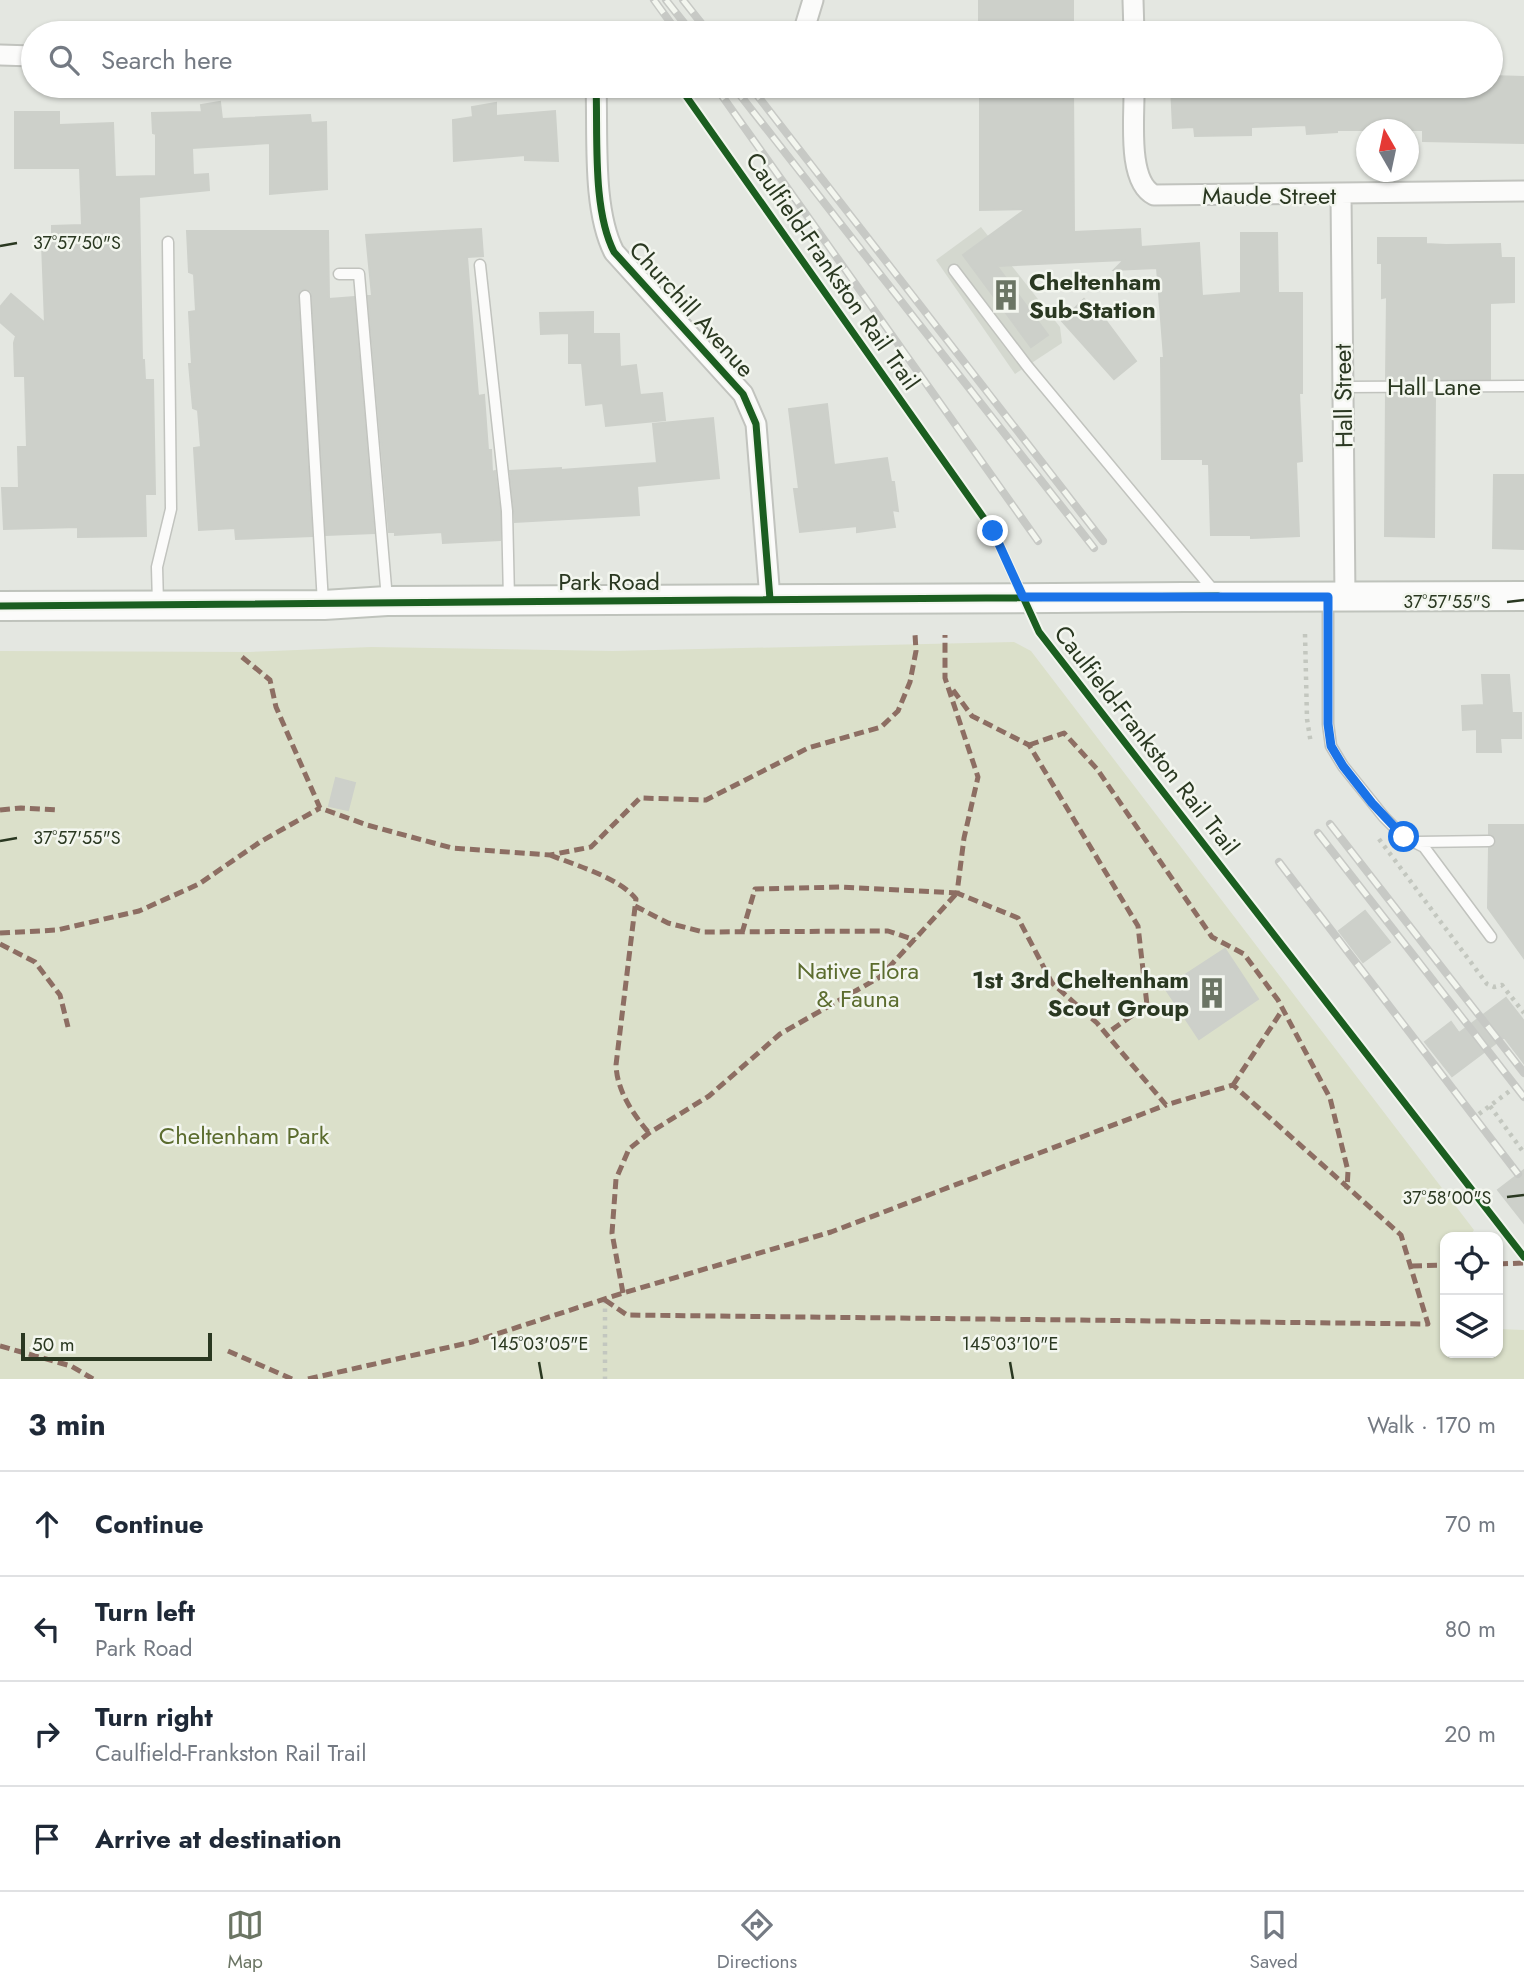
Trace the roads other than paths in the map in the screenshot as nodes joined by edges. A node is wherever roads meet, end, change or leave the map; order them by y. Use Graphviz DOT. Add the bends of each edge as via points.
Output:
graph roads {
  1 [pos="813,0"];
  2 [pos="1133,0"];
  3 [pos="807,21"];
  4 [pos="1134,21"];
  5 [pos="0,55"];
  6 [pos="21,56"];
  7 [pos="596,98"];
  8 [pos="1135,98"];
  9 [pos="1524,191"];
  10 [pos="1341,195"];
  11 [pos="168,242"];
  12 [pos="480,265"];
  13 [pos="954,270"];
  14 [pos="339,274"];
  15 [pos="304,296"];
  16 [pos="1524,386"];
  17 [pos="1344,387"];
  18 [pos="1218,596"];
  19 [pos="1524,596"];
  20 [pos="1336,597"];
  21 [pos="770,599"];
  22 [pos="387,601"];
  23 [pos="509,601"];
  24 [pos="158,605"];
  25 [pos="324,605"];
  26 [pos="0,606"];
  27 [pos="1489,841"];
  28 [pos="1417,842"];
  29 [pos="1491,937"];
  1 -- 3 [label="street"];
  2 -- 4 [label="street"];
  5 -- 6 [label="street"];
  7 -- 21 [label="street, Churchill Avenue" via="600,212 605,235 614,252 743,394 756,424"];
  8 -- 10 [label="street, Maude Street" via="1135,166 1143,187 1154,195"];
  9 -- 10 [label="street, Maude Street"];
  10 -- 17 [label="street, Hall Street"];
  11 -- 24 [label="lane" via="171,509 158,567"];
  12 -- 23 [label="lane" via="507,511"];
  13 -- 18 [label="lane" via="1028,367"];
  14 -- 22 [label="lane" via="359,274"];
  15 -- 25 [label="lane"];
  16 -- 17 [label="lane, Hall Lane"];
  17 -- 20 [label="street, Hall Street"];
  18 -- 20 [label="street, Park Road"];
  18 -- 21 [label="street, Park Road, bridge"];
  19 -- 20 [label="street, Park Road"];
  20 -- 28 [label="lane" via="1328,724 1331,746 1384,817 1404,837"];
  21 -- 23 [label="street, Park Road"];
  22 -- 23 [label="street, Park Road"];
  22 -- 25 [label="street, Park Road"];
  24 -- 25 [label="street, Park Road"];
  24 -- 26 [label="street, Park Road"];
  27 -- 28 [label="lane"];
  28 -- 29 [label="lane"];
}
